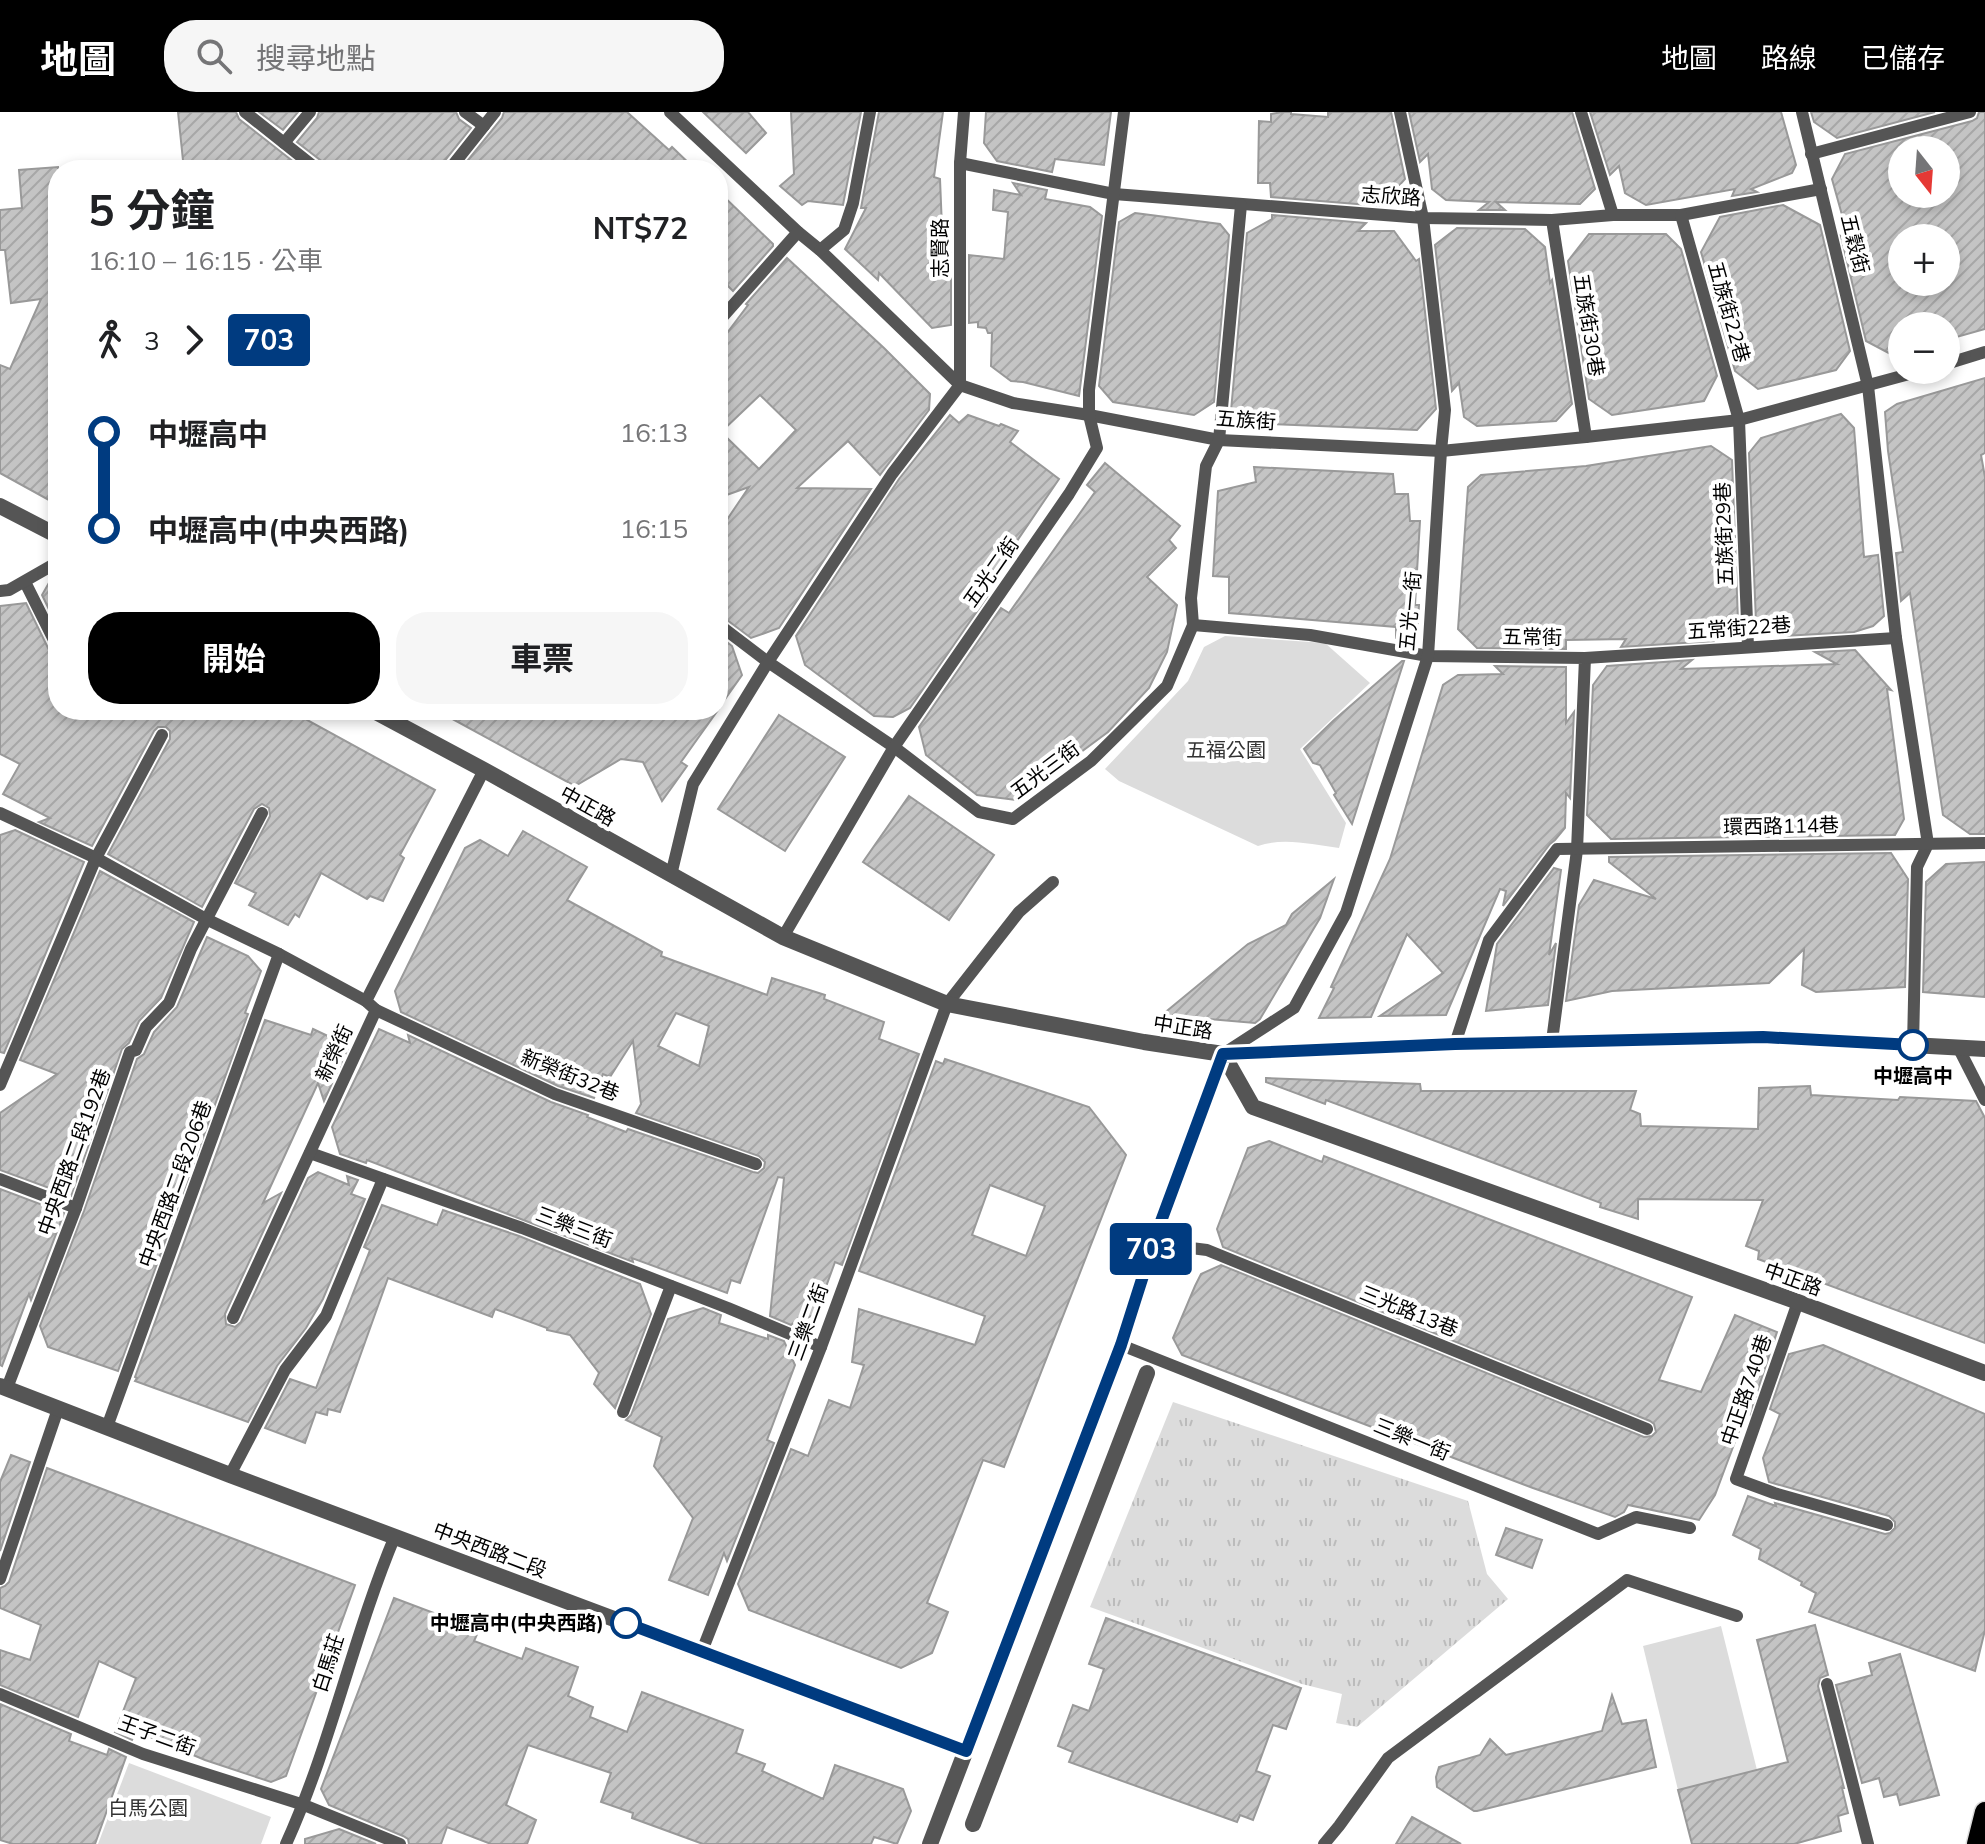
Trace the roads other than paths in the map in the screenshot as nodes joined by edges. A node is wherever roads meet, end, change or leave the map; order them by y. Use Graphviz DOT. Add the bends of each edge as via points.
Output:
graph roads {
  1 [pos="245,112"];
  2 [pos="310,112"];
  3 [pos="465,112"];
  4 [pos="495,112"];
  5 [pos="670,112"];
  6 [pos="870,112"];
  7 [pos="964,112"];
  8 [pos="1124,112"];
  9 [pos="1400,112"];
  10 [pos="1581,112"];
  11 [pos="1802,112"];
  12 [pos="1970,112"];
  13 [pos="484,126"];
  14 [pos="284,143"];
  15 [pos="1811,154"];
  16 [pos="305,160"];
  17 [pos="457,160"];
  18 [pos="721,160"];
  19 [pos="960,163"];
  20 [pos="728,166"];
  21 [pos="1821,189"];
  22 [pos="1114,194"];
  23 [pos="1241,205"];
  24 [pos="1613,215"];
  25 [pos="1681,215"];
  26 [pos="1423,218"];
  27 [pos="1552,220"];
  28 [pos="798,232"];
  29 [pos="820,250"];
  30 [pos="728,311"];
  31 [pos="1985,352"];
  32 [pos="1960,360"];
  33 [pos="1888,380"];
  34 [pos="960,385"];
  35 [pos="1868,386"];
  36 [pos="1089,415"];
  37 [pos="1739,420"];
  38 [pos="1586,437"];
  39 [pos="1219,440"];
  40 [pos="1441,451"];
  41 [pos="0,506"];
  42 [pos="48,531"];
  43 [pos="48,568"];
  44 [pos="25,582"];
  45 [pos="0,591"];
  46 [pos="1193,625"];
  47 [pos="48,628"];
  48 [pos="728,632"];
  49 [pos="1896,638"];
  50 [pos="1748,647"];
  51 [pos="1428,656"];
  52 [pos="1585,658"];
  53 [pos="768,662"];
  54 [pos="391,720"];
  55 [pos="162,735"];
  56 [pos="894,747"];
  57 [pos="484,770"];
  58 [pos="0,813"];
  59 [pos="262,813"];
  60 [pos="1985,843"];
  61 [pos="1928,844"];
  62 [pos="1577,850"];
  63 [pos="96,858"];
  64 [pos="671,875"];
  65 [pos="1053,882"];
  66 [pos="206,919"];
  67 [pos="783,937"];
  68 [pos="279,954"];
  69 [pos="366,1001"];
  70 [pos="947,1004"];
  71 [pos="376,1010"];
  72 [pos="1552,1041"];
  73 [pos="1455,1044"];
  74 [pos="1913,1045"];
  75 [pos="1958,1047"];
  76 [pos="1985,1049"];
  77 [pos="1223,1054"];
  78 [pos="0,1085"];
  79 [pos="1985,1100"];
  80 [pos="310,1153"];
  81 [pos="756,1164"];
  82 [pos="0,1179"];
  83 [pos="383,1179"];
  84 [pos="76,1208"];
  85 [pos="1157,1232"];
  86 [pos="671,1286"];
  87 [pos="1798,1302"];
  88 [pos="233,1318"];
  89 [pos="1121,1345"];
  90 [pos="821,1347"];
  91 [pos="1147,1373"];
  92 [pos="1985,1373"];
  93 [pos="3,1387"];
  94 [pos="58,1409"];
  95 [pos="623,1412"];
  96 [pos="107,1427"];
  97 [pos="1647,1429"];
  98 [pos="230,1475"];
  99 [pos="1887,1525"];
  100 [pos="1690,1528"];
  101 [pos="395,1536"];
  102 [pos="0,1579"];
  103 [pos="1737,1616"];
  104 [pos="702,1651"];
  105 [pos="1827,1684"];
  106 [pos="0,1694"];
  107 [pos="966,1751"];
  108 [pos="304,1805"];
  109 [pos="1985,1812"];
  110 [pos="973,1824"];
  111 [pos="286,1844"];
  112 [pos="400,1844"];
  113 [pos="930,1844"];
  114 [pos="1324,1844"];
  115 [pos="1868,1844"];
  116 [pos="1977,1844"];
  1 -- 14 [label="lane"];
  2 -- 14 [label="lane"];
  3 -- 13 [label="lane"];
  4 -- 13 [label="lane"];
  5 -- 18 [label="lane, 五族街"];
  6 -- 29 [label="lane" via="844,230"];
  7 -- 19 [label="lane, 志賢路"];
  8 -- 22 [label="lane, 五光二街"];
  9 -- 26 [label="lane, 五光一街"];
  10 -- 24 [label="lane"];
  11 -- 15 [label="lane, 五穀街"];
  12 -- 15 [label="lane"];
  13 -- 17 [label="lane"];
  14 -- 16 [label="lane"];
  15 -- 21 [label="lane, 五穀街"];
  19 -- 22 [label="lane, 志欣路"];
  19 -- 34 [label="lane, 志賢路"];
  20 -- 28 [label="lane, 五族街"];
  21 -- 25 [label="lane, 志欣路"];
  21 -- 35 [label="lane, 五穀街"];
  22 -- 23 [label="lane, 志欣路"];
  22 -- 36 [label="lane, 五光二街"];
  23 -- 26 [label="lane, 志欣路"];
  23 -- 39 [label="lane, 五光三街"];
  24 -- 25 [label="lane, 志欣路"];
  24 -- 27 [label="lane, 志欣路"];
  25 -- 37 [label="lane, 五族街22巷"];
  26 -- 27 [label="lane, 志欣路"];
  26 -- 40 [label="lane, 五光一街" via="1445,410"];
  27 -- 38 [label="lane, 五族街30巷"];
  28 -- 29 [label="lane, 五族街"];
  28 -- 30 [label="lane"];
  29 -- 34 [label="lane, 五族街"];
  31 -- 32 [label="lane"];
  33 -- 35 [label="lane, 五族街"];
  34 -- 36 [label="lane, 五族街" via="1013,403"];
  34 -- 53 [label="lane" via="892,474"];
  35 -- 37 [label="lane, 五族街"];
  35 -- 49 [label="lane"];
  36 -- 39 [label="lane, 五族街"];
  36 -- 56 [label="lane, 五光二街" via="1097,448"];
  37 -- 38 [label="lane, 五族街"];
  37 -- 50 [label="lane, 五族街29巷"];
  38 -- 40 [label="lane, 五族街"];
  39 -- 40 [label="lane, 五族街"];
  39 -- 46 [label="lane, 五光三街" via="1206,466 1191,598"];
  40 -- 51 [label="lane, 五光一街"];
  41 -- 42 [label="street"];
  43 -- 44 [label="lane"];
  44 -- 45 [label="lane"];
  44 -- 47 [label="lane"];
  46 -- 51 [label="lane, 五常街" via="1310,635"];
  46 -- 56 [label="lane, 五光三街" via="1167,686 1091,761 1013,819 979,812"];
  48 -- 53 [label="lane, 五光三街"];
  49 -- 50 [label="lane, 五常街22巷"];
  49 -- 61 [label="lane"];
  50 -- 52 [label="lane, 五常街22巷"];
  51 -- 52 [label="lane, 五常街"];
  51 -- 77 [label="lane, 五光一街" via="1346,913 1294,1008"];
  52 -- 62 [label="lane, 五常街"];
  53 -- 56 [label="lane, 五光三街"];
  53 -- 64 [label="lane" via="693,784"];
  54 -- 57 [label="street, 中正路"];
  55 -- 63 [label="lane"];
  56 -- 67 [label="lane, 五光二街"];
  57 -- 64 [label="street, 中正路"];
  57 -- 69 [label="lane"];
  58 -- 63 [label="lane, 新榮街"];
  59 -- 66 [label="lane, 中央西路二段192巷"];
  60 -- 61 [label="lane, 環西路114巷"];
  61 -- 62 [label="lane, 環西路114巷"];
  61 -- 74 [label="lane" via="1917,867"];
  62 -- 72 [label="lane, 五常街"];
  62 -- 73 [label="lane" via="1557,849 1489,940"];
  63 -- 66 [label="lane, 新榮街"];
  63 -- 78 [label="lane"];
  64 -- 67 [label="street, 中正路"];
  65 -- 70 [label="lane, 三樂二街" via="1019,912"];
  66 -- 68 [label="lane, 新榮街"];
  66 -- 84 [label="lane, 中央西路二段192巷" via="169,1003 130,1052"];
  67 -- 70 [label="street, 中正路"];
  68 -- 69 [label="lane, 新榮街"];
  68 -- 96 [label="lane, 中央西路二段206巷"];
  69 -- 71 [label="lane, 新榮街"];
  70 -- 77 [label="street, 中正路"];
  70 -- 90 [label="lane, 三樂二街"];
  71 -- 80 [label="lane, 新榮街"];
  71 -- 81 [label="lane, 新榮街32巷" via="555,1094"];
  72 -- 73 [label="street"];
  72 -- 74 [label="street" via="1763,1037"];
  73 -- 77 [label="street"];
  74 -- 75 [label="street"];
  75 -- 76 [label="street"];
  75 -- 79 [label="lane"];
  77 -- 85 [label="street"];
  77 -- 87 [label="street, 中正路" via="1253,1107"];
  80 -- 83 [label="lane, 三樂三街"];
  80 -- 88 [label="lane, 新榮街"];
  82 -- 84 [label="lane"];
  83 -- 86 [label="lane, 三樂三街"];
  83 -- 98 [label="lane" via="326,1316 285,1370"];
  84 -- 93 [label="lane, 中央西路二段192巷"];
  85 -- 89 [label="street"];
  85 -- 97 [label="lane, 三光路13巷" via="1175,1246 1207,1250"];
  86 -- 90 [label="lane, 三樂三街"];
  86 -- 95 [label="lane"];
  87 -- 92 [label="street, 中正路"];
  87 -- 99 [label="lane, 中正路740巷" via="1736,1479"];
  89 -- 100 [label="lane, 三樂一街" via="1598,1534 1636,1517"];
  89 -- 107 [label="street"];
  90 -- 104 [label="lane, 三樂二街"];
  91 -- 110 [label="street"];
  93 -- 94 [label="street, 中央西路二段"];
  94 -- 96 [label="street, 中央西路二段"];
  94 -- 102 [label="lane"];
  96 -- 98 [label="street, 中央西路二段"];
  98 -- 101 [label="street, 中央西路二段"];
  101 -- 104 [label="street, 中央西路二段"];
  101 -- 108 [label="lane, 白馬莊" via="375,1582"];
  103 -- 114 [label="lane" via="1627,1580 1388,1758"];
  104 -- 107 [label="street, 中央西路二段"];
  105 -- 115 [label="lane"];
  106 -- 108 [label="lane, 王子二街" via="143,1754"];
  107 -- 113 [label="street"];
  108 -- 111 [label="lane, 白馬莊"];
  108 -- 112 [label="lane, 王子二街"];
  109 -- 116 [label="main road"];
}
